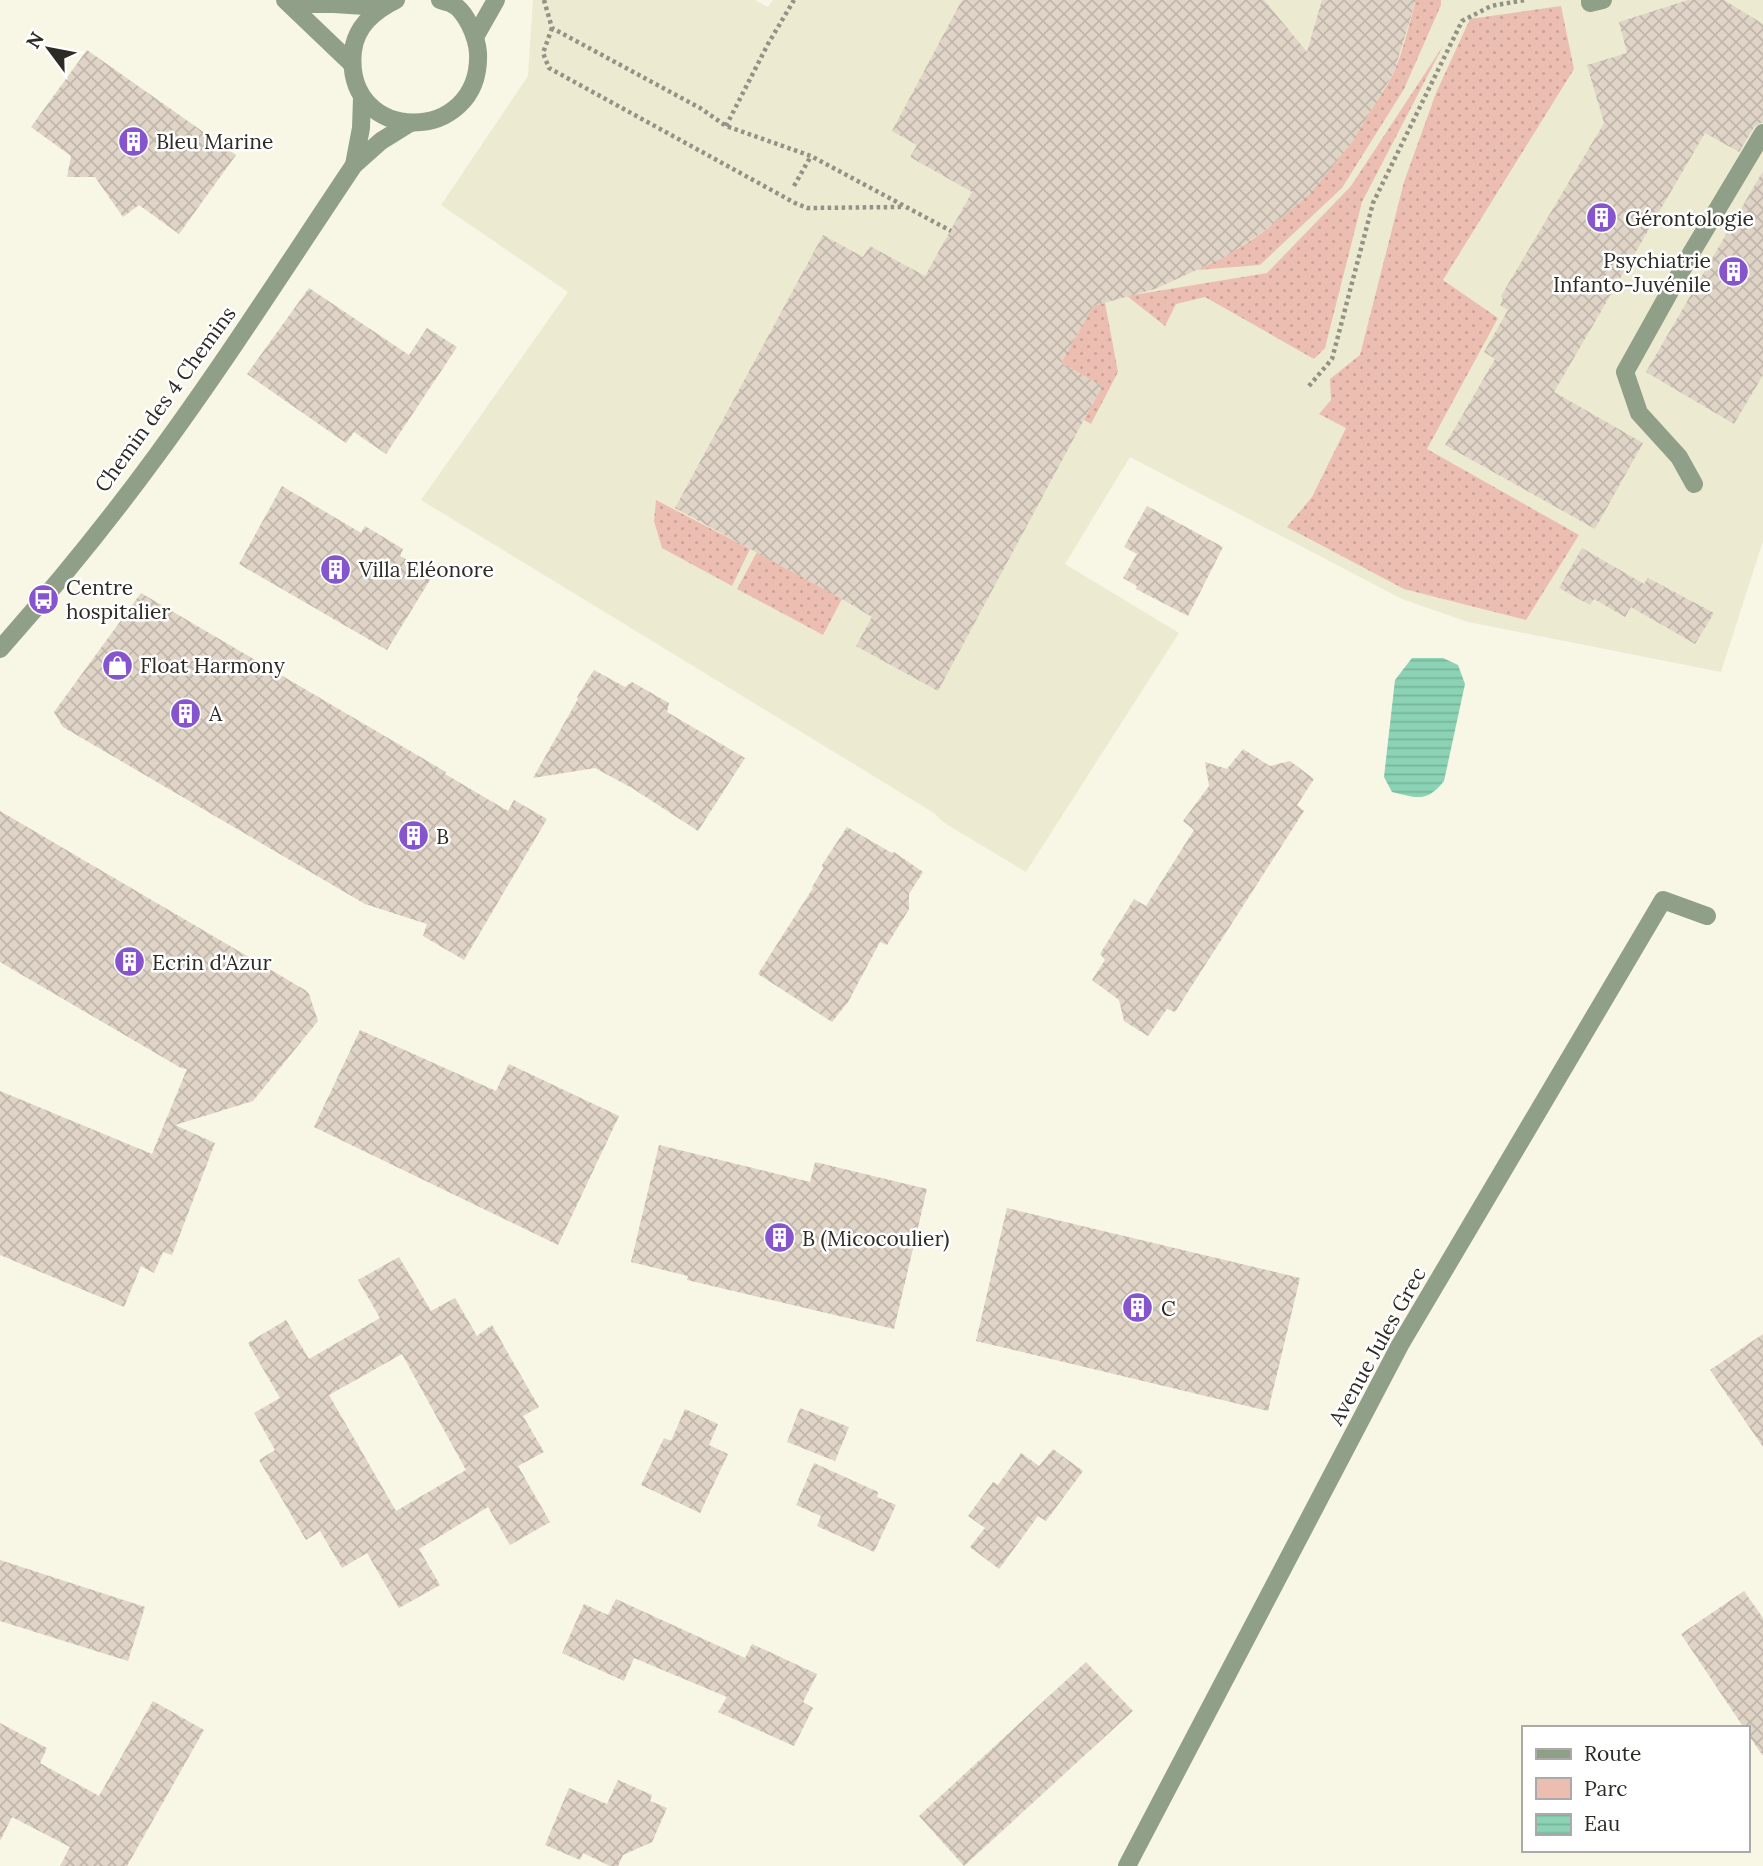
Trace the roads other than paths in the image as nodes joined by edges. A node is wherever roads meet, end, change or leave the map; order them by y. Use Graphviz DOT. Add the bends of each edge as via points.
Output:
graph roads {
  1 [pos="496,0"];
  2 [pos="1590,0"];
  3 [pos="1603,0"];
  4 [pos="450,1"];
  5 [pos="288,2"];
  6 [pos="388,4"];
  7 [pos="475,37"];
  8 [pos="352,64"];
  9 [pos="362,98"];
  10 [pos="410,123"];
  11 [pos="1763,133"];
  12 [pos="354,165"];
  13 [pos="1694,484"];
  14 [pos="0,649"];
  15 [pos="1707,916"];
  16 [pos="1127,1866"];
  1 -- 7 [label="street"];
  2 -- 3 [label="street"];
  4 -- 7 [label="street"];
  5 -- 6 [label="street"];
  5 -- 8 [label="street"];
  6 -- 8 [label="street" via="366,20 355,41"];
  7 -- 10 [label="street" via="479,68 460,105 442,118"];
  8 -- 9 [label="street"];
  9 -- 10 [label="street" via="379,114"];
  9 -- 12 [label="street, Chemin des 4 Chemins"];
  10 -- 12 [label="street, Chemin des 4 Chemins"];
  11 -- 13 [label="street" via="1625,372 1639,413 1679,457"];
  12 -- 14 [label="street, Chemin des 4 Chemins" via="157,455"];
  15 -- 16 [label="street, Avenue Jules Grec" via="1663,900 1400,1345"];
}
